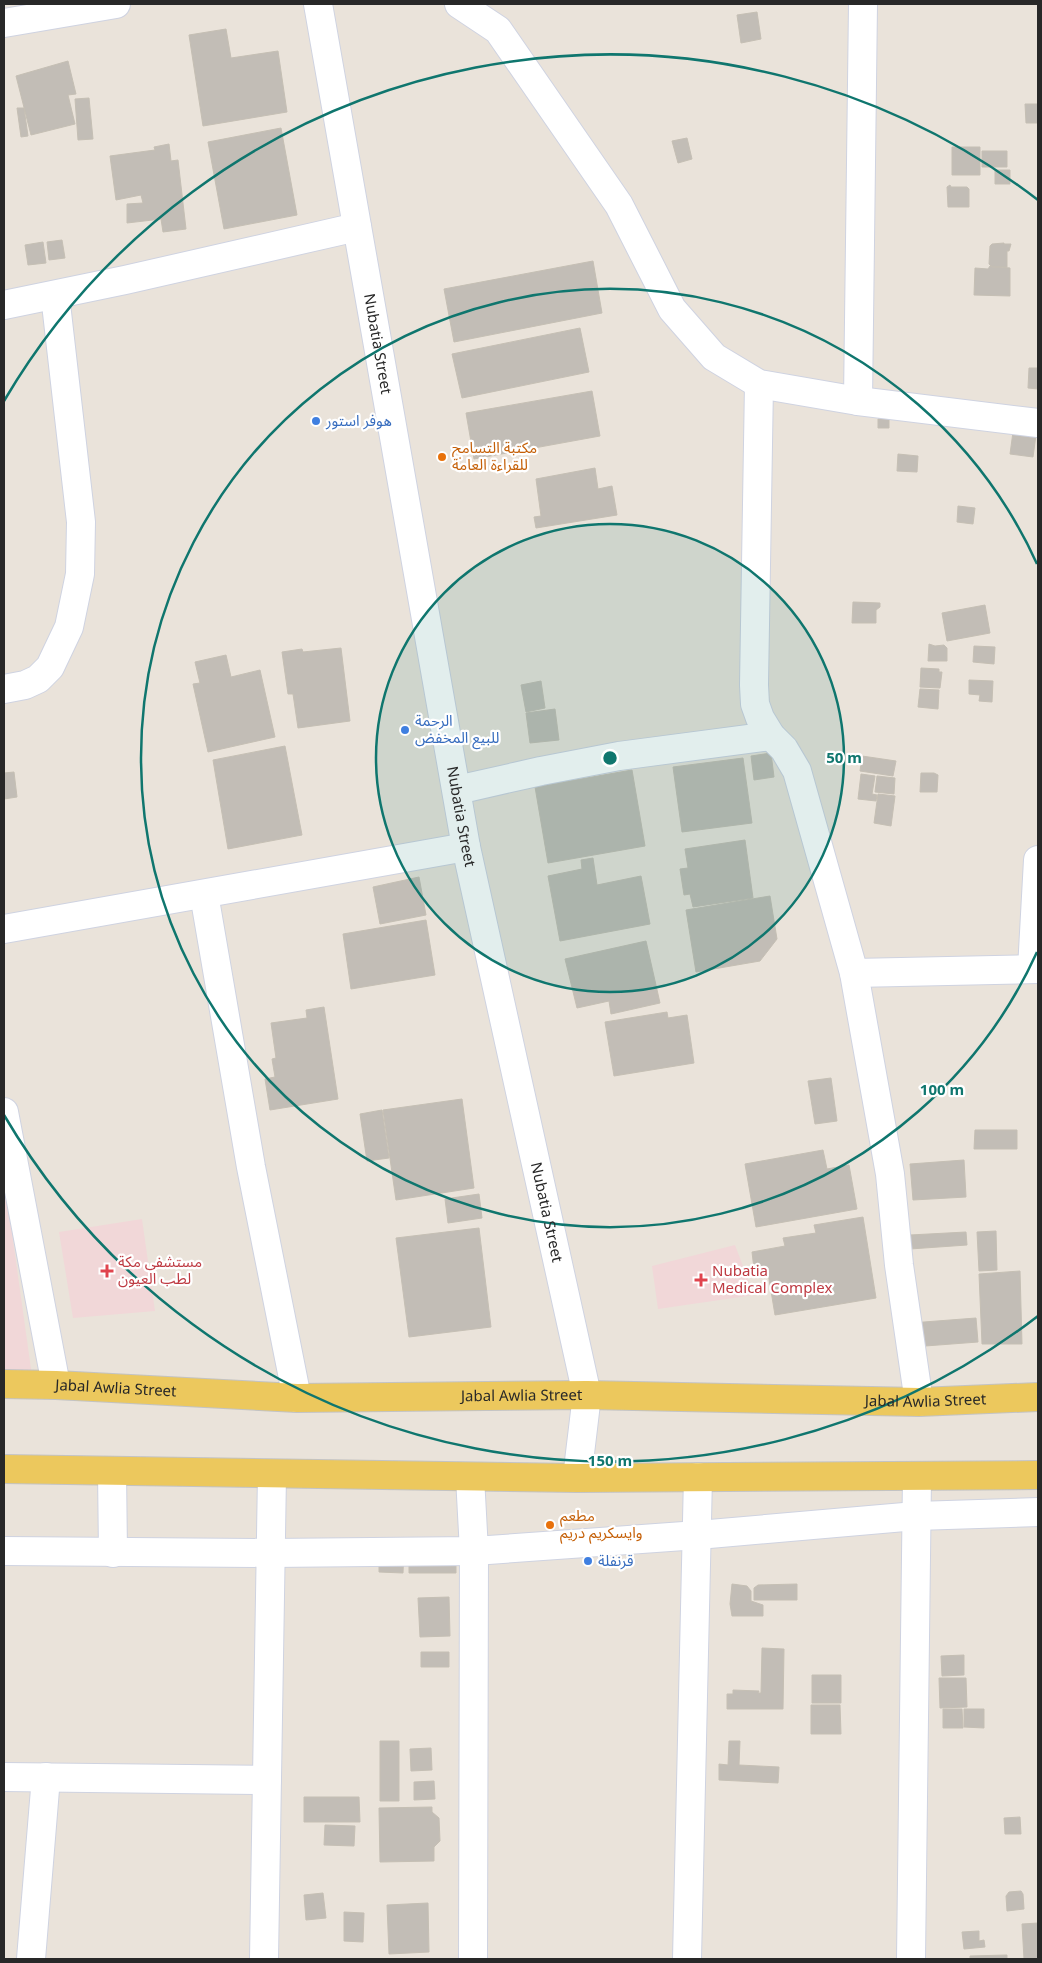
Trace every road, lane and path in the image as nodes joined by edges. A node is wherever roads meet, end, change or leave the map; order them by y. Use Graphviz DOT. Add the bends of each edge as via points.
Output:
graph roads {
  1 [pos="116,4"];
  2 [pos="318,4"];
  3 [pos="459,4"];
  4 [pos="863,4"];
  5 [pos="52,9"];
  6 [pos="4,23"];
  7 [pos="357,227"];
  8 [pos="55,295"];
  9 [pos="4,305"];
  10 [pos="759,384"];
  11 [pos="858,402"];
  12 [pos="1038,423"];
  13 [pos="4,689"];
  14 [pos="771,736"];
  15 [pos="457,790"];
  16 [pos="466,847"];
  17 [pos="1038,860"];
  18 [pos="204,894"];
  19 [pos="4,930"];
  20 [pos="1035,969"];
  21 [pos="854,973"];
  22 [pos="4,1112"];
  23 [pos="4,1384"];
  24 [pos="56,1385"];
  25 [pos="587,1395"];
  26 [pos="1038,1397"];
  27 [pos="297,1398"];
  28 [pos="919,1402"];
  29 [pos="4,1469"];
  30 [pos="112,1471"];
  31 [pos="272,1475"];
  32 [pos="1038,1475"];
  33 [pos="917,1476"];
  34 [pos="470,1477"];
  35 [pos="698,1477"];
  36 [pos="578,1478"];
  37 [pos="1038,1512"];
  38 [pos="916,1516"];
  39 [pos="698,1535"];
  40 [pos="4,1551"];
  41 [pos="474,1551"];
  42 [pos="113,1553"];
  43 [pos="271,1553"];
  44 [pos="4,1777"];
  45 [pos="46,1777"];
  46 [pos="267,1780"];
  47 [pos="31,1959"];
  48 [pos="264,1959"];
  49 [pos="473,1959"];
  50 [pos="687,1959"];
  51 [pos="910,1959"];
  1 -- 5 [label="street"];
  2 -- 7 [label="street, Nubatia Street"];
  3 -- 10 [label="street" via="498,30 618,205 672,309 714,357"];
  4 -- 11 [label="street"];
  5 -- 6 [label="street"];
  7 -- 8 [label="street"];
  7 -- 15 [label="street, Nubatia Street"];
  8 -- 9 [label="street"];
  8 -- 13 [label="street" via="81,522 80,574 69,627 50,667 25,685"];
  10 -- 11 [label="street"];
  10 -- 14 [label="street" via="754,685 760,718"];
  11 -- 12 [label="street"];
  14 -- 15 [label="street" via="609,758"];
  14 -- 21 [label="street" via="784,749 797,772"];
  15 -- 16 [label="street, Nubatia Street"];
  16 -- 18 [label="street"];
  16 -- 25 [label="street, Nubatia Street"];
  17 -- 20 [label="street"];
  18 -- 19 [label="street"];
  18 -- 27 [label="street" via="251,1166"];
  20 -- 21 [label="street"];
  21 -- 28 [label="street" via="890,1174 899,1265"];
  22 -- 24 [label="street"];
  23 -- 24 [label="main road, Jabal Awlia Street"];
  24 -- 27 [label="main road, Jabal Awlia Street"];
  25 -- 27 [label="main road, Jabal Awlia Street"];
  25 -- 28 [label="main road, Jabal Awlia Street"];
  25 -- 36 [label="street, Nubatia Street"];
  26 -- 28 [label="main road, Jabal Awlia Street"];
  29 -- 30 [label="main road"];
  30 -- 31 [label="main road"];
  30 -- 42 [label="street"];
  31 -- 34 [label="main road"];
  31 -- 43 [label="street"];
  32 -- 33 [label="main road"];
  33 -- 35 [label="main road"];
  33 -- 38 [label="street"];
  34 -- 36 [label="main road"];
  34 -- 41 [label="street"];
  35 -- 36 [label="main road"];
  35 -- 39 [label="street"];
  37 -- 38 [label="street"];
  38 -- 39 [label="street"];
  38 -- 51 [label="street"];
  39 -- 41 [label="street"];
  39 -- 50 [label="street"];
  40 -- 42 [label="street"];
  41 -- 43 [label="street"];
  41 -- 49 [label="street"];
  42 -- 43 [label="street"];
  43 -- 46 [label="street"];
  44 -- 45 [label="street"];
  45 -- 46 [label="street"];
  45 -- 47 [label="street"];
  46 -- 48 [label="street"];
}
